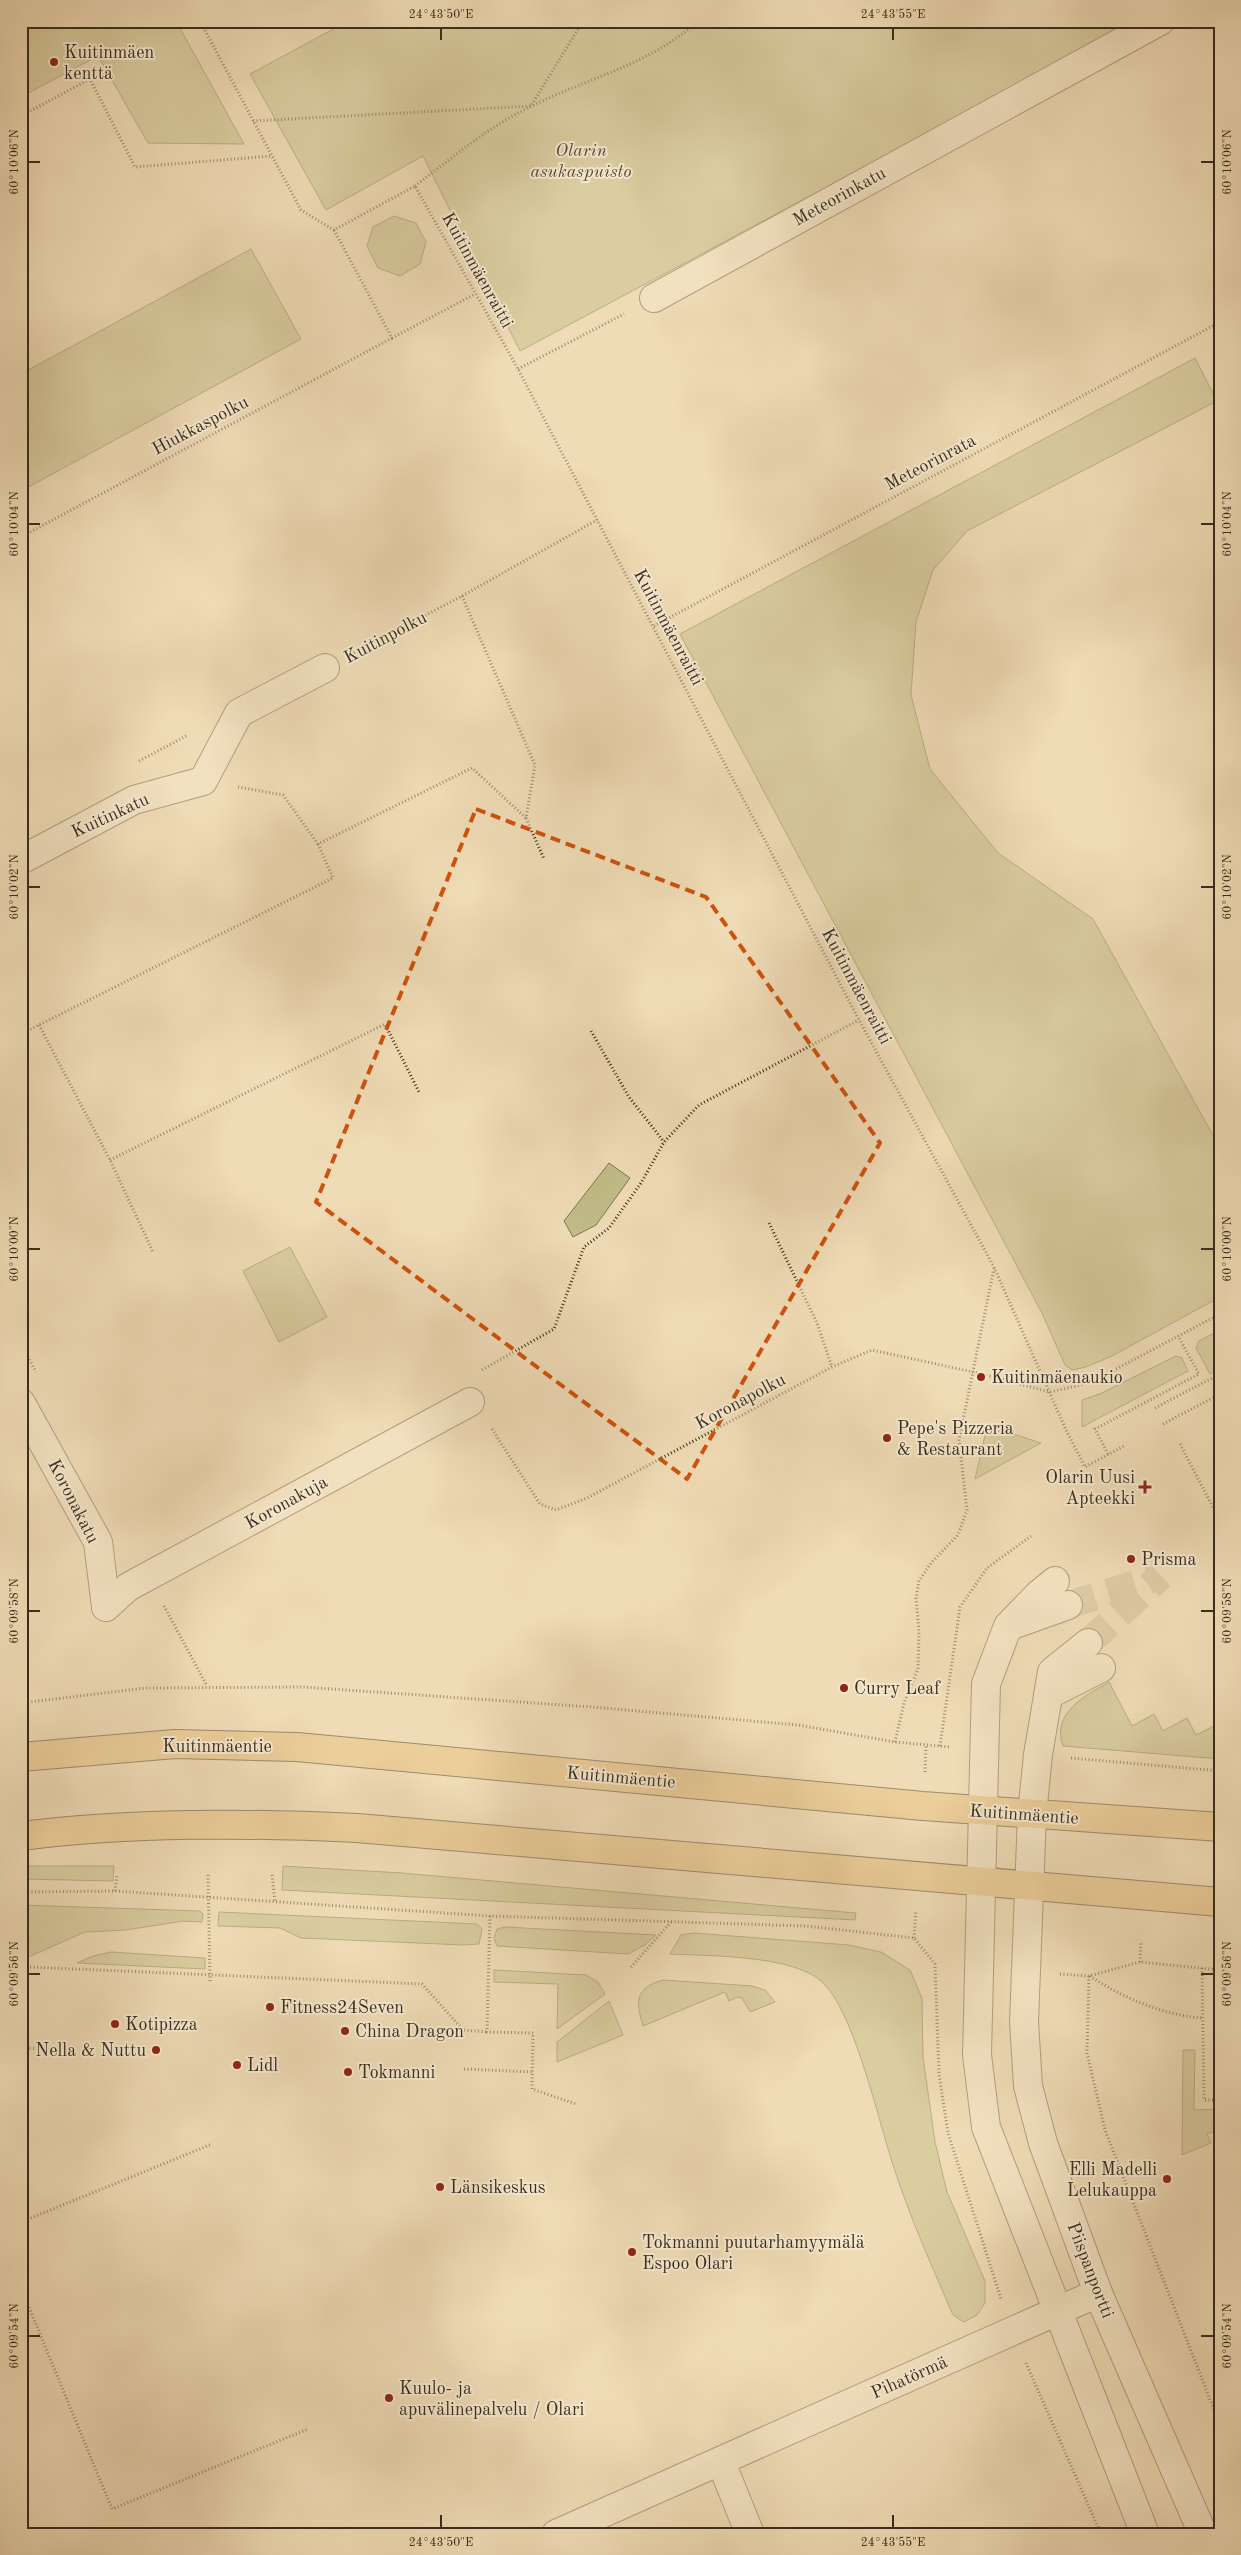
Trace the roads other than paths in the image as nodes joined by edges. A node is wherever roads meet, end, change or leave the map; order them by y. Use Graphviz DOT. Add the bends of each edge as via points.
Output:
graph roads {
  1 [pos="1160,21"];
  2 [pos="654,298"];
  3 [pos="325,668"];
  4 [pos="203,781"];
  5 [pos="21,860"];
  6 [pos="21,1402"];
  7 [pos="470,1402"];
  8 [pos="1055,1581"];
  9 [pos="1068,1605"];
  10 [pos="106,1607"];
  11 [pos="1008,1626"];
  12 [pos="1088,1643"];
  13 [pos="1101,1668"];
  14 [pos="1048,1695"];
  15 [pos="21,1757"];
  16 [pos="985,1811"];
  17 [pos="1032,1814"];
  18 [pos="1220,1827"];
  19 [pos="21,1836"];
  20 [pos="983,1883"];
  21 [pos="1030,1887"];
  22 [pos="1220,1902"];
  23 [pos="1098,2293"];
  24 [pos="1057,2310"];
  25 [pos="721,2462"];
  26 [pos="556,2534"];
  27 [pos="750,2534"];
  28 [pos="1144,2534"];
  29 [pos="1203,2534"];
  1 -- 2 [label="street, Meteorinkatu"];
  3 -- 4 [label="street, Kuitinpolku" via="239,713"];
  4 -- 5 [label="street, Kuitinkatu" via="134,800"];
  6 -- 10 [label="street, Koronakatu" via="98,1542"];
  7 -- 10 [label="street, Koronakuja" via="128,1587"];
  8 -- 11 [label="street"];
  9 -- 11 [label="street"];
  11 -- 16 [label="street" via="986,1684"];
  12 -- 14 [label="street, Piispanportti" via="1052,1672"];
  13 -- 14 [label="street"];
  14 -- 17 [label="street, Piispanportti"];
  15 -- 16 [label="main road, Kuitinmäentie" via="175,1744 297,1747"];
  16 -- 17 [label="main road, Kuitinmäentie"];
  16 -- 20 [label="street"];
  17 -- 18 [label="main road, Kuitinmäentie"];
  17 -- 21 [label="street, Piispanportti"];
  19 -- 20 [label="main road" via="63,1830 164,1825 254,1823 357,1828"];
  20 -- 21 [label="main road"];
  20 -- 24 [label="street" via="977,2056 986,2127"];
  21 -- 22 [label="main road"];
  21 -- 23 [label="street, Piispanportti" via="1024,2022 1028,2086 1042,2143"];
  23 -- 24 [label="street, Pihatörmä"];
  23 -- 29 [label="street, Piispanportti"];
  24 -- 25 [label="street, Pihatörmä"];
  24 -- 28 [label="street"];
  25 -- 26 [label="street, Pihatörmä"];
  25 -- 27 [label="street"];
}
